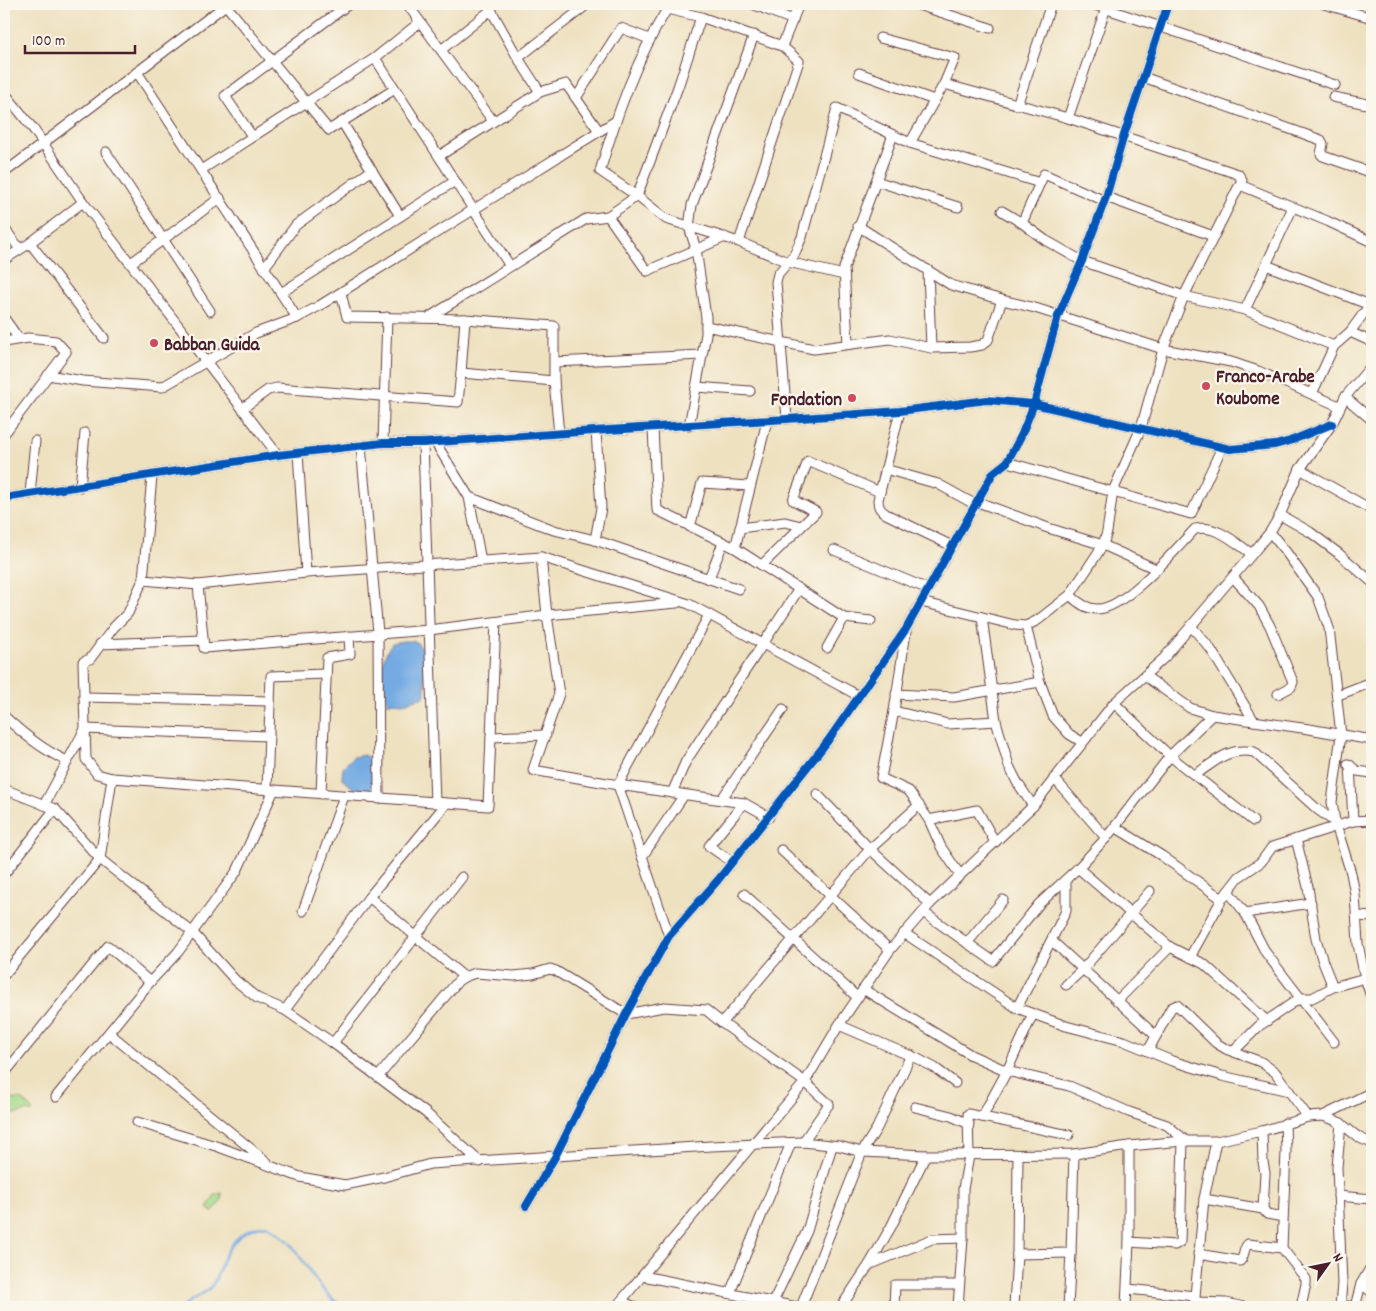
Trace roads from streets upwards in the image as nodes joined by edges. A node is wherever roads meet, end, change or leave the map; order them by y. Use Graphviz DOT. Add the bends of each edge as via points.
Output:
graph roads {
  1 [pos="226,4"];
  2 [pos="349,4"];
  3 [pos="407,4"];
  4 [pos="588,4"];
  5 [pos="752,4"];
  6 [pos="799,4"];
  7 [pos="915,4"];
  8 [pos="1051,4"];
  9 [pos="1092,4"];
  10 [pos="1168,4"];
  11 [pos="1324,4"];
  12 [pos="493,7"];
  13 [pos="1106,8"];
  14 [pos="1372,16"];
  15 [pos="701,17"];
  16 [pos="793,20"];
  17 [pos="420,22"];
  18 [pos="1159,27"];
  19 [pos="990,28"];
  20 [pos="754,35"];
  21 [pos="880,38"];
  22 [pos="648,39"];
  23 [pos="782,46"];
  24 [pos="441,50"];
  25 [pos="374,58"];
  26 [pos="518,58"];
  27 [pos="271,60"];
  28 [pos="137,72"];
  29 [pos="859,73"];
  30 [pos="1143,77"];
  31 [pos="944,84"];
  32 [pos="1335,85"];
  33 [pos="395,89"];
  34 [pos="4,92"];
  35 [pos="540,92"];
  36 [pos="1333,97"];
  37 [pos="576,98"];
  38 [pos="934,100"];
  39 [pos="306,102"];
  40 [pos="1018,105"];
  41 [pos="1372,105"];
  42 [pos="1068,118"];
  43 [pos="493,121"];
  44 [pos="342,122"];
  45 [pos="614,122"];
  46 [pos="599,131"];
  47 [pos="893,135"];
  48 [pos="1124,135"];
  49 [pos="252,136"];
  50 [pos="910,142"];
  51 [pos="43,144"];
  52 [pos="106,152"];
  53 [pos="439,156"];
  54 [pos="201,170"];
  55 [pos="372,170"];
  56 [pos="4,173"];
  57 [pos="1372,173"];
  58 [pos="455,181"];
  59 [pos="876,181"];
  60 [pos="1040,183"];
  61 [pos="1240,184"];
  62 [pos="637,196"];
  63 [pos="220,198"];
  64 [pos="1105,199"];
  65 [pos="83,202"];
  66 [pos="1293,206"];
  67 [pos="958,207"];
  68 [pos="474,210"];
  69 [pos="1002,211"];
  70 [pos="400,216"];
  71 [pos="608,216"];
  72 [pos="1022,223"];
  73 [pos="858,226"];
  74 [pos="689,227"];
  75 [pos="4,228"];
  76 [pos="1213,236"];
  77 [pos="725,237"];
  78 [pos="163,238"];
  79 [pos="739,242"];
  80 [pos="1372,242"];
  81 [pos="30,243"];
  82 [pos="20,249"];
  83 [pos="696,249"];
  84 [pos="4,260"];
  85 [pos="1082,261"];
  86 [pos="788,262"];
  87 [pos="131,263"];
  88 [pos="1266,265"];
  89 [pos="510,266"];
  90 [pos="264,268"];
  91 [pos="928,270"];
  92 [pos="844,275"];
  93 [pos="281,293"];
  94 [pos="341,293"];
  95 [pos="1184,296"];
  96 [pos="1002,300"];
  97 [pos="1371,303"];
  98 [pos="210,310"];
  99 [pos="1245,310"];
  100 [pos="1058,316"];
  101 [pos="387,317"];
  102 [pos="4,318"];
  103 [pos="297,318"];
  104 [pos="428,318"];
  105 [pos="465,319"];
  106 [pos="706,326"];
  107 [pos="1350,332"];
  108 [pos="104,338"];
  109 [pos="19,340"];
  110 [pos="780,341"];
  111 [pos="4,342"];
  112 [pos="1372,342"];
  113 [pos="848,344"];
  114 [pos="1334,346"];
  115 [pos="930,348"];
  116 [pos="1163,349"];
  117 [pos="702,355"];
  118 [pos="207,361"];
  119 [pos="555,362"];
  120 [pos="1372,365"];
  121 [pos="461,373"];
  122 [pos="48,375"];
  123 [pos="554,381"];
  124 [pos="696,387"];
  125 [pos="750,391"];
  126 [pos="1312,394"];
  127 [pos="384,397"];
  128 [pos="1345,397"];
  129 [pos="1034,404"];
  130 [pos="1339,406"];
  131 [pos="243,408"];
  132 [pos="900,411"];
  133 [pos="787,419"];
  134 [pos="1372,420"];
  135 [pos="766,421"];
  136 [pos="1332,424"];
  137 [pos="689,426"];
  138 [pos="653,428"];
  139 [pos="1141,428"];
  140 [pos="596,431"];
  141 [pos="85,433"];
  142 [pos="4,434"];
  143 [pos="559,434"];
  144 [pos="35,440"];
  145 [pos="435,442"];
  146 [pos="423,443"];
  147 [pos="382,444"];
  148 [pos="362,446"];
  149 [pos="1222,447"];
  150 [pos="298,452"];
  151 [pos="278,455"];
  152 [pos="1007,462"];
  153 [pos="885,469"];
  154 [pos="1300,469"];
  155 [pos="152,476"];
  156 [pos="750,486"];
  157 [pos="80,487"];
  158 [pos="1113,490"];
  159 [pos="880,492"];
  160 [pos="30,494"];
  161 [pos="470,497"];
  162 [pos="4,498"];
  163 [pos="977,503"];
  164 [pos="1372,510"];
  165 [pos="1280,515"];
  166 [pos="801,526"];
  167 [pos="690,527"];
  168 [pos="740,528"];
  169 [pos="1270,532"];
  170 [pos="595,540"];
  171 [pos="723,543"];
  172 [pos="1104,545"];
  173 [pos="952,546"];
  174 [pos="735,548"];
  175 [pos="834,550"];
  176 [pos="1252,554"];
  177 [pos="541,557"];
  178 [pos="481,561"];
  179 [pos="427,565"];
  180 [pos="762,565"];
  181 [pos="372,569"];
  182 [pos="1156,569"];
  183 [pos="306,573"];
  184 [pos="1234,577"];
  185 [pos="709,578"];
  186 [pos="143,580"];
  187 [pos="1372,582"];
  188 [pos="198,585"];
  189 [pos="739,589"];
  190 [pos="799,589"];
  191 [pos="928,589"];
  192 [pos="1070,595"];
  193 [pos="682,602"];
  194 [pos="921,602"];
  195 [pos="547,615"];
  196 [pos="709,615"];
  197 [pos="982,617"];
  198 [pos="844,618"];
  199 [pos="871,621"];
  200 [pos="496,622"];
  201 [pos="1026,626"];
  202 [pos="1191,626"];
  203 [pos="906,629"];
  204 [pos="429,630"];
  205 [pos="378,633"];
  206 [pos="349,636"];
  207 [pos="203,640"];
  208 [pos="100,644"];
  209 [pos="763,644"];
  210 [pos="827,648"];
  211 [pos="326,674"];
  212 [pos="1145,676"];
  213 [pos="1040,682"];
  214 [pos="1372,682"];
  215 [pos="993,691"];
  216 [pos="896,694"];
  217 [pos="1278,694"];
  218 [pos="1338,695"];
  219 [pos="858,696"];
  220 [pos="84,697"];
  221 [pos="270,701"];
  222 [pos="1114,703"];
  223 [pos="783,709"];
  224 [pos="894,711"];
  225 [pos="1212,715"];
  226 [pos="4,716"];
  227 [pos="996,721"];
  228 [pos="1254,721"];
  229 [pos="85,729"];
  230 [pos="546,735"];
  231 [pos="269,736"];
  232 [pos="1341,736"];
  233 [pos="491,737"];
  234 [pos="1372,740"];
  235 [pos="1082,742"];
  236 [pos="1170,756"];
  237 [pos="1339,758"];
  238 [pos="67,762"];
  239 [pos="1350,765"];
  240 [pos="1372,773"];
  241 [pos="1195,775"];
  242 [pos="112,778"];
  243 [pos="1054,778"];
  244 [pos="618,785"];
  245 [pos="4,789"];
  246 [pos="271,790"];
  247 [pos="672,793"];
  248 [pos="321,794"];
  249 [pos="817,794"];
  250 [pos="684,795"];
  251 [pos="344,796"];
  252 [pos="379,799"];
  253 [pos="721,800"];
  254 [pos="435,803"];
  255 [pos="744,803"];
  256 [pos="44,804"];
  257 [pos="446,804"];
  258 [pos="919,804"];
  259 [pos="1033,806"];
  260 [pos="55,809"];
  261 [pos="769,817"];
  262 [pos="929,820"];
  263 [pos="1253,820"];
  264 [pos="1372,820"];
  265 [pos="1353,821"];
  266 [pos="1336,824"];
  267 [pos="1115,827"];
  268 [pos="1106,838"];
  269 [pos="1296,839"];
  270 [pos="995,842"];
  271 [pos="870,849"];
  272 [pos="781,850"];
  273 [pos="642,857"];
  274 [pos="100,859"];
  275 [pos="732,862"];
  276 [pos="1078,868"];
  277 [pos="4,874"];
  278 [pos="960,875"];
  279 [pos="462,877"];
  280 [pos="1066,880"];
  281 [pos="1150,891"];
  282 [pos="1228,891"];
  283 [pos="744,894"];
  284 [pos="830,896"];
  285 [pos="369,897"];
  286 [pos="1222,899"];
  287 [pos="1003,900"];
  288 [pos="1311,903"];
  289 [pos="930,904"];
  290 [pos="303,911"];
  291 [pos="923,912"];
  292 [pos="1132,913"];
  293 [pos="1245,913"];
  294 [pos="1357,916"];
  295 [pos="1372,918"];
  296 [pos="192,932"];
  297 [pos="904,933"];
  298 [pos="416,936"];
  299 [pos="669,936"];
  300 [pos="794,939"];
  301 [pos="1052,941"];
  302 [pos="967,943"];
  303 [pos="1170,947"];
  304 [pos="890,950"];
  305 [pos="1190,957"];
  306 [pos="1083,969"];
  307 [pos="4,975"];
  308 [pos="464,976"];
  309 [pos="1365,978"];
  310 [pos="150,982"];
  311 [pos="1066,985"];
  312 [pos="1333,987"];
  313 [pos="860,993"];
  314 [pos="1300,998"];
  315 [pos="1117,1000"];
  316 [pos="1372,1000"];
  317 [pos="1017,1008"];
  318 [pos="285,1010"];
  319 [pos="626,1014"];
  320 [pos="1033,1014"];
  321 [pos="1267,1020"];
  322 [pos="722,1023"];
  323 [pos="839,1024"];
  324 [pos="109,1033"];
  325 [pos="1156,1036"];
  326 [pos="1334,1042"];
  327 [pos="333,1043"];
  328 [pos="1148,1051"];
  329 [pos="1234,1051"];
  330 [pos="911,1055"];
  331 [pos="1007,1071"];
  332 [pos="4,1074"];
  333 [pos="378,1077"];
  334 [pos="805,1082"];
  335 [pos="955,1083"];
  336 [pos="1289,1091"];
  337 [pos="1372,1092"];
  338 [pos="56,1097"];
  339 [pos="915,1107"];
  340 [pos="1323,1116"];
  341 [pos="982,1117"];
  342 [pos="1308,1117"];
  343 [pos="137,1122"];
  344 [pos="1285,1123"];
  345 [pos="969,1124"];
  346 [pos="1341,1124"];
  347 [pos="1262,1131"];
  348 [pos="1069,1135"];
  349 [pos="1185,1141"];
  350 [pos="1216,1141"];
  351 [pos="803,1142"];
  352 [pos="1372,1142"];
  353 [pos="791,1143"];
  354 [pos="752,1144"];
  355 [pos="832,1146"];
  356 [pos="1129,1146"];
  357 [pos="862,1152"];
  358 [pos="1074,1154"];
  359 [pos="926,1155"];
  360 [pos="1018,1155"];
  361 [pos="969,1156"];
  362 [pos="555,1157"];
  363 [pos="480,1162"];
  364 [pos="273,1167"];
  365 [pos="1338,1196"];
  366 [pos="1204,1199"];
  367 [pos="1372,1199"];
  368 [pos="526,1206"];
  369 [pos="1263,1209"];
  370 [pos="1283,1217"];
  371 [pos="963,1238"];
  372 [pos="1129,1242"];
  373 [pos="1282,1248"];
  374 [pos="1071,1253"];
  375 [pos="1017,1254"];
  376 [pos="1198,1254"];
  377 [pos="869,1265"];
  378 [pos="1372,1265"];
  379 [pos="643,1276"];
  380 [pos="1361,1284"];
  381 [pos="959,1285"];
  382 [pos="1128,1289"];
  383 [pos="1372,1292"];
  384 [pos="730,1294"];
  385 [pos="773,1302"];
  386 [pos="1195,1302"];
  387 [pos="619,1304"];
  388 [pos="1341,1306"];
  389 [pos="634,1307"];
  390 [pos="797,1307"];
  391 [pos="801,1307"];
  392 [pos="841,1307"];
  393 [pos="894,1307"];
  394 [pos="958,1307"];
  395 [pos="1014,1307"];
  396 [pos="1068,1307"];
  397 [pos="1126,1307"];
  398 [pos="1244,1307"];
  399 [pos="1301,1307"];
  1 -- 27 [label="street"];
  1 -- 28 [label="street"];
  2 -- 27 [label="street"];
  3 -- 17 [label="street"];
  4 -- 26 [label="street"];
  5 -- 16 [label="street"];
  6 -- 16 [label="street"];
  7 -- 19 [label="street"];
  8 -- 40 [label="street"];
  9 -- 13 [label="street"];
  10 -- 18 [label="street"];
  11 -- 14 [label="street"];
  12 -- 24 [label="street"];
  12 -- 26 [label="street"];
  13 -- 18 [label="street"];
  13 -- 42 [label="street"];
  15 -- 20 [label="street"];
  15 -- 22 [label="street" via="667,8"];
  15 -- 62 [label="street"];
  16 -- 23 [label="street"];
  17 -- 24 [label="street"];
  17 -- 25 [label="street"];
  18 -- 30 [label="street"];
  18 -- 32 [label="street"];
  20 -- 23 [label="street"];
  20 -- 74 [label="street" via="692,205"];
  21 -- 31 [label="street" via="955,58"];
  22 -- 37 [label="street" via="621,28"];
  22 -- 45 [label="street"];
  23 -- 79 [label="street" via="799,61"];
  24 -- 43 [label="street"];
  25 -- 33 [label="street"];
  25 -- 39 [label="street"];
  26 -- 35 [label="street"];
  27 -- 39 [label="street"];
  27 -- 49 [label="street" via="225,96"];
  28 -- 51 [label="street"];
  28 -- 54 [label="street"];
  29 -- 38 [label="street"];
  30 -- 48 [label="street"];
  30 -- 57 [label="street" via="1321,140 1320,154 1323,156"];
  31 -- 38 [label="street"];
  31 -- 40 [label="street"];
  33 -- 44 [label="street"];
  33 -- 53 [label="street"];
  34 -- 51 [label="street"];
  35 -- 37 [label="street" via="566,84"];
  35 -- 43 [label="street"];
  36 -- 41 [label="street"];
  37 -- 46 [label="street"];
  38 -- 50 [label="street"];
  39 -- 44 [label="street" via="329,130"];
  39 -- 49 [label="street"];
  40 -- 42 [label="street"];
  42 -- 48 [label="street"];
  43 -- 53 [label="street"];
  44 -- 55 [label="street"];
  45 -- 46 [label="street"];
  45 -- 62 [label="street" via="600,171"];
  46 -- 68 [label="street"];
  47 -- 50 [label="street"];
  47 -- 59 [label="street"];
  47 -- 86 [label="street" via="837,108 802,237"];
  48 -- 61 [label="street" via="1238,174 1242,180"];
  48 -- 64 [label="street"];
  49 -- 54 [label="street"];
  50 -- 60 [label="street"];
  51 -- 56 [label="street"];
  51 -- 65 [label="street"];
  52 -- 78 [label="street"];
  53 -- 58 [label="street"];
  54 -- 63 [label="street"];
  55 -- 70 [label="street"];
  55 -- 90 [label="street" via="296,225"];
  58 -- 68 [label="street"];
  58 -- 70 [label="street"];
  59 -- 67 [label="street"];
  59 -- 73 [label="street"];
  60 -- 64 [label="street" via="1044,174"];
  60 -- 72 [label="street"];
  61 -- 66 [label="street"];
  61 -- 76 [label="street"];
  62 -- 71 [label="street"];
  62 -- 74 [label="street" via="666,219"];
  63 -- 78 [label="street"];
  63 -- 90 [label="street"];
  64 -- 76 [label="street"];
  64 -- 85 [label="street"];
  65 -- 81 [label="street"];
  65 -- 87 [label="street"];
  66 -- 80 [label="street"];
  66 -- 88 [label="street"];
  68 -- 89 [label="street"];
  68 -- 94 [label="street"];
  69 -- 72 [label="street"];
  70 -- 93 [label="street"];
  71 -- 83 [label="street" via="647,271"];
  71 -- 89 [label="street" via="586,219"];
  72 -- 85 [label="street"];
  73 -- 91 [label="street"];
  73 -- 92 [label="street"];
  74 -- 77 [label="street"];
  74 -- 83 [label="street"];
  75 -- 82 [label="street"];
  76 -- 95 [label="street"];
  77 -- 79 [label="street"];
  77 -- 83 [label="street"];
  78 -- 87 [label="street"];
  78 -- 98 [label="street"];
  79 -- 86 [label="street"];
  81 -- 82 [label="street"];
  81 -- 108 [label="street"];
  82 -- 84 [label="street"];
  83 -- 106 [label="street"];
  85 -- 95 [label="street"];
  85 -- 100 [label="street"];
  86 -- 92 [label="street"];
  86 -- 110 [label="street" via="776,282"];
  87 -- 118 [label="street"];
  88 -- 97 [label="street"];
  88 -- 99 [label="street"];
  89 -- 104 [label="street"];
  90 -- 93 [label="street"];
  91 -- 96 [label="street" via="951,284"];
  91 -- 115 [label="street"];
  92 -- 113 [label="street"];
  93 -- 103 [label="street"];
  94 -- 101 [label="street" via="347,317"];
  94 -- 103 [label="street"];
  95 -- 99 [label="street"];
  95 -- 116 [label="street"];
  96 -- 100 [label="street"];
  96 -- 115 [label="street" via="988,340 982,345"];
  97 -- 107 [label="street"];
  99 -- 114 [label="street"];
  100 -- 116 [label="street"];
  100 -- 129 [label="street"];
  101 -- 104 [label="street"];
  101 -- 127 [label="street"];
  102 -- 109 [label="street"];
  103 -- 118 [label="street" via="256,333"];
  104 -- 105 [label="street"];
  105 -- 119 [label="street" via="554,326"];
  105 -- 121 [label="street"];
  106 -- 110 [label="street"];
  106 -- 117 [label="street"];
  107 -- 112 [label="street"];
  107 -- 114 [label="street"];
  109 -- 111 [label="street"];
  109 -- 122 [label="street" via="56,341 66,352"];
  110 -- 113 [label="street" via="814,349"];
  110 -- 133 [label="street"];
  113 -- 115 [label="street" via="890,339"];
  114 -- 126 [label="street"];
  116 -- 126 [label="street" via="1231,362"];
  116 -- 139 [label="street"];
  117 -- 119 [label="street"];
  117 -- 124 [label="street"];
  118 -- 122 [label="street" via="162,387"];
  118 -- 131 [label="street"];
  119 -- 123 [label="street"];
  120 -- 128 [label="street"];
  121 -- 123 [label="street"];
  121 -- 127 [label="street" via="458,402"];
  122 -- 142 [label="street"];
  123 -- 143 [label="street"];
  124 -- 125 [label="street"];
  124 -- 137 [label="street"];
  126 -- 130 [label="street"];
  127 -- 131 [label="street" via="277,388 268,390"];
  127 -- 147 [label="street"];
  128 -- 130 [label="street"];
  128 -- 134 [label="street"];
  129 -- 132 [label="street" via="987,400"];
  129 -- 139 [label="street"];
  129 -- 152 [label="street"];
  130 -- 136 [label="street"];
  131 -- 151 [label="street"];
  132 -- 133 [label="street"];
  132 -- 153 [label="street"];
  133 -- 135 [label="street"];
  135 -- 137 [label="street"];
  135 -- 156 [label="street"];
  136 -- 149 [label="street" via="1275,445"];
  136 -- 154 [label="street"];
  137 -- 138 [label="street"];
  138 -- 140 [label="street"];
  138 -- 167 [label="street" via="657,510"];
  139 -- 149 [label="street"];
  139 -- 158 [label="street"];
  140 -- 143 [label="street"];
  140 -- 170 [label="street" via="601,508"];
  141 -- 157 [label="street"];
  143 -- 145 [label="street"];
  144 -- 160 [label="street"];
  145 -- 146 [label="street"];
  145 -- 161 [label="street"];
  146 -- 147 [label="street"];
  146 -- 179 [label="street"];
  147 -- 148 [label="street"];
  148 -- 150 [label="street"];
  148 -- 181 [label="street"];
  149 -- 158 [label="street" via="1191,514"];
  150 -- 151 [label="street"];
  150 -- 183 [label="street"];
  151 -- 155 [label="street"];
  152 -- 158 [label="street"];
  152 -- 163 [label="street" via="993,473"];
  153 -- 159 [label="street"];
  153 -- 163 [label="street" via="938,484"];
  154 -- 164 [label="street"];
  154 -- 165 [label="street"];
  155 -- 157 [label="street"];
  155 -- 186 [label="street"];
  156 -- 167 [label="street" via="702,483"];
  156 -- 168 [label="street"];
  157 -- 160 [label="street"];
  158 -- 172 [label="street"];
  159 -- 166 [label="street" via="808,461 793,500 816,512"];
  159 -- 173 [label="street" via="881,510"];
  160 -- 162 [label="street"];
  161 -- 170 [label="street" via="554,530"];
  161 -- 178 [label="street"];
  163 -- 172 [label="street"];
  163 -- 173 [label="street"];
  165 -- 169 [label="street"];
  165 -- 187 [label="street" via="1338,552"];
  166 -- 168 [label="street" via="785,522"];
  166 -- 180 [label="street"];
  167 -- 171 [label="street"];
  168 -- 174 [label="street"];
  169 -- 176 [label="street"];
  169 -- 218 [label="street" via="1318,597 1329,628"];
  170 -- 185 [label="street"];
  171 -- 174 [label="street"];
  171 -- 185 [label="street"];
  172 -- 182 [label="street"];
  172 -- 192 [label="street"];
  173 -- 191 [label="street"];
  174 -- 180 [label="street"];
  175 -- 191 [label="street"];
  176 -- 182 [label="street" via="1225,534 1200,528 1195,529"];
  176 -- 184 [label="street"];
  177 -- 178 [label="street"];
  177 -- 193 [label="street"];
  177 -- 195 [label="street"];
  178 -- 179 [label="street"];
  179 -- 181 [label="street"];
  179 -- 204 [label="street"];
  180 -- 190 [label="street"];
  181 -- 183 [label="street"];
  181 -- 205 [label="street"];
  182 -- 192 [label="street" via="1108,608 1096,610 1083,606"];
  183 -- 188 [label="street"];
  184 -- 202 [label="street"];
  184 -- 217 [label="street" via="1270,626 1293,682 1291,687"];
  185 -- 189 [label="street"];
  186 -- 188 [label="street"];
  186 -- 208 [label="street" via="128,613"];
  188 -- 207 [label="street"];
  190 -- 198 [label="street"];
  190 -- 209 [label="street"];
  191 -- 194 [label="street"];
  192 -- 201 [label="street"];
  193 -- 195 [label="street"];
  193 -- 196 [label="street"];
  194 -- 197 [label="street"];
  194 -- 203 [label="street"];
  195 -- 200 [label="street"];
  195 -- 230 [label="street" via="559,694"];
  196 -- 209 [label="street"];
  196 -- 244 [label="street"];
  197 -- 201 [label="street"];
  197 -- 215 [label="street"];
  198 -- 199 [label="street"];
  198 -- 210 [label="street"];
  200 -- 204 [label="street"];
  200 -- 233 [label="street"];
  201 -- 213 [label="street"];
  202 -- 212 [label="street"];
  202 -- 228 [label="street" via="1210,648"];
  203 -- 216 [label="street"];
  203 -- 219 [label="street"];
  204 -- 205 [label="street"];
  204 -- 254 [label="street"];
  205 -- 206 [label="street"];
  205 -- 252 [label="street"];
  206 -- 207 [label="street" via="204,648"];
  206 -- 211 [label="street" via="350,654 327,658"];
  207 -- 208 [label="street"];
  208 -- 220 [label="street" via="90,659 83,662"];
  209 -- 219 [label="street"];
  209 -- 247 [label="street" via="686,762"];
  211 -- 221 [label="street" via="271,676"];
  211 -- 248 [label="street"];
  212 -- 222 [label="street"];
  212 -- 225 [label="street" via="1190,708"];
  213 -- 215 [label="street"];
  213 -- 235 [label="street" via="1053,716 1069,734"];
  214 -- 218 [label="street"];
  215 -- 216 [label="street" via="954,697"];
  215 -- 227 [label="street"];
  216 -- 224 [label="street"];
  218 -- 232 [label="street"];
  219 -- 261 [label="street"];
  220 -- 221 [label="street"];
  220 -- 229 [label="street"];
  221 -- 231 [label="street"];
  222 -- 235 [label="street"];
  222 -- 236 [label="street"];
  223 -- 253 [label="street"];
  224 -- 227 [label="street" via="948,724"];
  224 -- 258 [label="street" via="881,778 909,791"];
  225 -- 228 [label="street"];
  225 -- 236 [label="street"];
  226 -- 238 [label="street" via="25,736"];
  227 -- 259 [label="street" via="1009,766"];
  228 -- 232 [label="street"];
  229 -- 231 [label="street"];
  229 -- 238 [label="street"];
  229 -- 242 [label="street" via="86,759 97,774"];
  230 -- 233 [label="street"];
  230 -- 244 [label="street" via="533,770"];
  231 -- 246 [label="street"];
  232 -- 234 [label="street"];
  232 -- 237 [label="street"];
  233 -- 257 [label="street" via="488,806"];
  235 -- 243 [label="street"];
  236 -- 241 [label="street"];
  236 -- 267 [label="street"];
  237 -- 239 [label="street"];
  237 -- 266 [label="street" via="1332,802"];
  238 -- 256 [label="street"];
  239 -- 240 [label="street" via="1357,771"];
  239 -- 265 [label="street"];
  241 -- 263 [label="street"];
  241 -- 266 [label="street" via="1234,751 1254,752"];
  242 -- 246 [label="street"];
  242 -- 274 [label="street"];
  243 -- 259 [label="street"];
  243 -- 268 [label="street"];
  244 -- 247 [label="street"];
  244 -- 273 [label="street"];
  245 -- 256 [label="street"];
  246 -- 248 [label="street"];
  246 -- 296 [label="street" via="237,871"];
  247 -- 250 [label="street"];
  248 -- 251 [label="street"];
  249 -- 271 [label="street"];
  250 -- 253 [label="street"];
  250 -- 273 [label="street"];
  251 -- 252 [label="street"];
  251 -- 290 [label="street"];
  252 -- 254 [label="street"];
  253 -- 255 [label="street"];
  254 -- 257 [label="street"];
  255 -- 261 [label="street"];
  255 -- 275 [label="street" via="709,846"];
  256 -- 260 [label="street"];
  257 -- 285 [label="street"];
  258 -- 262 [label="street"];
  258 -- 271 [label="street"];
  259 -- 270 [label="street"];
  260 -- 274 [label="street"];
  260 -- 277 [label="street"];
  261 -- 275 [label="street"];
  262 -- 270 [label="street" via="977,810"];
  262 -- 278 [label="street" via="941,847"];
  264 -- 265 [label="street"];
  265 -- 266 [label="street"];
  266 -- 269 [label="street"];
  266 -- 294 [label="street" via="1352,873"];
  267 -- 268 [label="street"];
  267 -- 286 [label="street"];
  268 -- 276 [label="street"];
  269 -- 282 [label="street" via="1272,848"];
  269 -- 288 [label="street"];
  270 -- 278 [label="street"];
  271 -- 284 [label="street"];
  271 -- 289 [label="street"];
  272 -- 284 [label="street"];
  273 -- 299 [label="street"];
  274 -- 296 [label="street"];
  274 -- 307 [label="street"];
  275 -- 299 [label="street"];
  276 -- 280 [label="street"];
  276 -- 292 [label="street"];
  278 -- 289 [label="street"];
  279 -- 298 [label="street"];
  280 -- 301 [label="street" via="1066,911"];
  280 -- 302 [label="street" via="1039,904 993,962"];
  281 -- 292 [label="street"];
  282 -- 286 [label="street"];
  282 -- 293 [label="street"];
  283 -- 300 [label="street"];
  284 -- 300 [label="street"];
  284 -- 304 [label="street"];
  285 -- 298 [label="street"];
  285 -- 318 [label="street"];
  286 -- 305 [label="street"];
  287 -- 302 [label="street"];
  288 -- 293 [label="street"];
  288 -- 312 [label="street" via="1316,939"];
  289 -- 291 [label="street"];
  291 -- 297 [label="street"];
  291 -- 302 [label="street"];
  292 -- 303 [label="street"];
  292 -- 306 [label="street"];
  293 -- 314 [label="street" via="1266,953"];
  294 -- 295 [label="street"];
  294 -- 309 [label="street" via="1358,944"];
  296 -- 310 [label="street"];
  296 -- 318 [label="street" via="257,998"];
  297 -- 304 [label="street"];
  297 -- 317 [label="street"];
  298 -- 308 [label="street"];
  298 -- 327 [label="street"];
  299 -- 319 [label="street"];
  300 -- 313 [label="street"];
  300 -- 322 [label="street"];
  301 -- 306 [label="street"];
  301 -- 317 [label="street"];
  303 -- 305 [label="street"];
  303 -- 315 [label="street"];
  304 -- 313 [label="street"];
  305 -- 321 [label="street" via="1204,964"];
  306 -- 311 [label="street"];
  306 -- 315 [label="street"];
  308 -- 319 [label="street" via="474,973 514,976 550,969"];
  308 -- 333 [label="street"];
  309 -- 312 [label="street"];
  309 -- 316 [label="street"];
  310 -- 324 [label="street"];
  310 -- 332 [label="street" via="108,946"];
  312 -- 314 [label="street" via="1312,998"];
  313 -- 323 [label="street"];
  313 -- 331 [label="street" via="967,1053"];
  314 -- 321 [label="street"];
  314 -- 326 [label="street"];
  315 -- 325 [label="street"];
  317 -- 320 [label="street"];
  318 -- 327 [label="street"];
  319 -- 322 [label="street" via="664,1007 706,1010"];
  319 -- 362 [label="street"];
  320 -- 328 [label="street"];
  320 -- 331 [label="street"];
  321 -- 329 [label="street"];
  322 -- 334 [label="street"];
  323 -- 330 [label="street"];
  323 -- 334 [label="street"];
  324 -- 338 [label="street"];
  324 -- 364 [label="street"];
  325 -- 328 [label="street"];
  325 -- 329 [label="street" via="1171,1008 1177,1006 1216,1043"];
  327 -- 333 [label="street"];
  328 -- 336 [label="street" via="1222,1076"];
  329 -- 336 [label="street" via="1261,1062"];
  330 -- 335 [label="street"];
  330 -- 357 [label="street" via="877,1128"];
  331 -- 341 [label="street"];
  331 -- 349 [label="street" via="1069,1086 1167,1125"];
  333 -- 363 [label="street" via="426,1113"];
  334 -- 351 [label="street" via="829,1104"];
  334 -- 354 [label="street"];
  336 -- 342 [label="street"];
  337 -- 340 [label="street"];
  339 -- 345 [label="street"];
  340 -- 342 [label="street"];
  340 -- 346 [label="street"];
  341 -- 345 [label="street" via="968,1114"];
  341 -- 348 [label="street"];
  342 -- 344 [label="street"];
  343 -- 364 [label="street"];
  344 -- 347 [label="street"];
  344 -- 370 [label="street"];
  345 -- 361 [label="street"];
  346 -- 352 [label="street" via="1367,1142"];
  346 -- 365 [label="street"];
  347 -- 350 [label="street"];
  347 -- 369 [label="street"];
  349 -- 350 [label="street"];
  349 -- 356 [label="street"];
  349 -- 372 [label="street" via="1180,1242 1175,1245"];
  350 -- 366 [label="street"];
  351 -- 353 [label="street"];
  351 -- 355 [label="street"];
  353 -- 354 [label="street"];
  353 -- 384 [label="street"];
  354 -- 362 [label="street"];
  354 -- 379 [label="street"];
  355 -- 357 [label="street"];
  355 -- 385 [label="street" via="807,1231"];
  356 -- 358 [label="street"];
  356 -- 372 [label="street"];
  357 -- 359 [label="street"];
  357 -- 391 [label="street"];
  358 -- 360 [label="street"];
  358 -- 374 [label="street"];
  359 -- 361 [label="street"];
  359 -- 377 [label="street"];
  360 -- 361 [label="street"];
  360 -- 375 [label="street"];
  361 -- 371 [label="street" via="963,1189"];
  362 -- 363 [label="street"];
  362 -- 368 [label="street"];
  363 -- 364 [label="street" via="430,1164 345,1185 300,1177"];
  365 -- 367 [label="street"];
  365 -- 388 [label="street"];
  366 -- 369 [label="street"];
  366 -- 376 [label="street"];
  369 -- 370 [label="street" via="1267,1214"];
  370 -- 373 [label="street"];
  371 -- 377 [label="street" via="932,1239"];
  371 -- 381 [label="street"];
  372 -- 382 [label="street"];
  373 -- 376 [label="street" via="1248,1244 1240,1261"];
  373 -- 399 [label="street" via="1306,1279"];
  374 -- 375 [label="street"];
  374 -- 396 [label="street"];
  375 -- 395 [label="street"];
  376 -- 386 [label="street"];
  377 -- 392 [label="street"];
  378 -- 380 [label="street"];
  379 -- 384 [label="street"];
  379 -- 387 [label="street"];
  380 -- 383 [label="street"];
  380 -- 388 [label="street" via="1355,1307"];
  381 -- 393 [label="street" via="895,1285"];
  381 -- 394 [label="street"];
  382 -- 386 [label="street"];
  382 -- 397 [label="street"];
  384 -- 385 [label="street"];
  385 -- 390 [label="street"];
  386 -- 398 [label="street"];
  387 -- 389 [label="street"];
}
